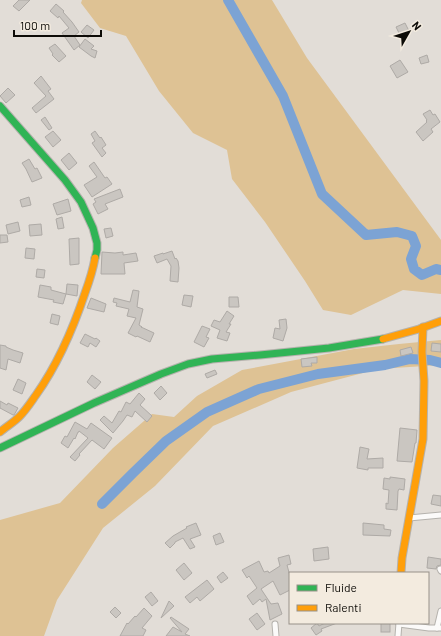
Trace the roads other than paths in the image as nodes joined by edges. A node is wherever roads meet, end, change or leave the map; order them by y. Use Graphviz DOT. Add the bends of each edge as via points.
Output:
graph roads {
  1 [pos="0,106"];
  2 [pos="441,321"];
  3 [pos="423,327"];
  4 [pos="0,432"];
  5 [pos="0,448"];
  6 [pos="441,515"];
  7 [pos="409,518"];
  8 [pos="401,572"];
  9 [pos="441,610"];
  10 [pos="275,624"];
  11 [pos="399,624"];
  12 [pos="439,628"];
  13 [pos="276,636"];
  14 [pos="398,636"];
  1 -- 4 [label="street" via="81,202 93,228 97,250 83,299 62,351 30,405"];
  2 -- 3 [label="street"];
  3 -- 5 [label="street" via="361,344 310,351 217,358 188,364 102,399"];
  3 -- 7 [label="street" via="423,439"];
  6 -- 7 [label="street"];
  7 -- 8 [label="street"];
  9 -- 12 [label="street"];
  10 -- 13 [label="street"];
  11 -- 12 [label="street"];
  11 -- 14 [label="street"];
}
